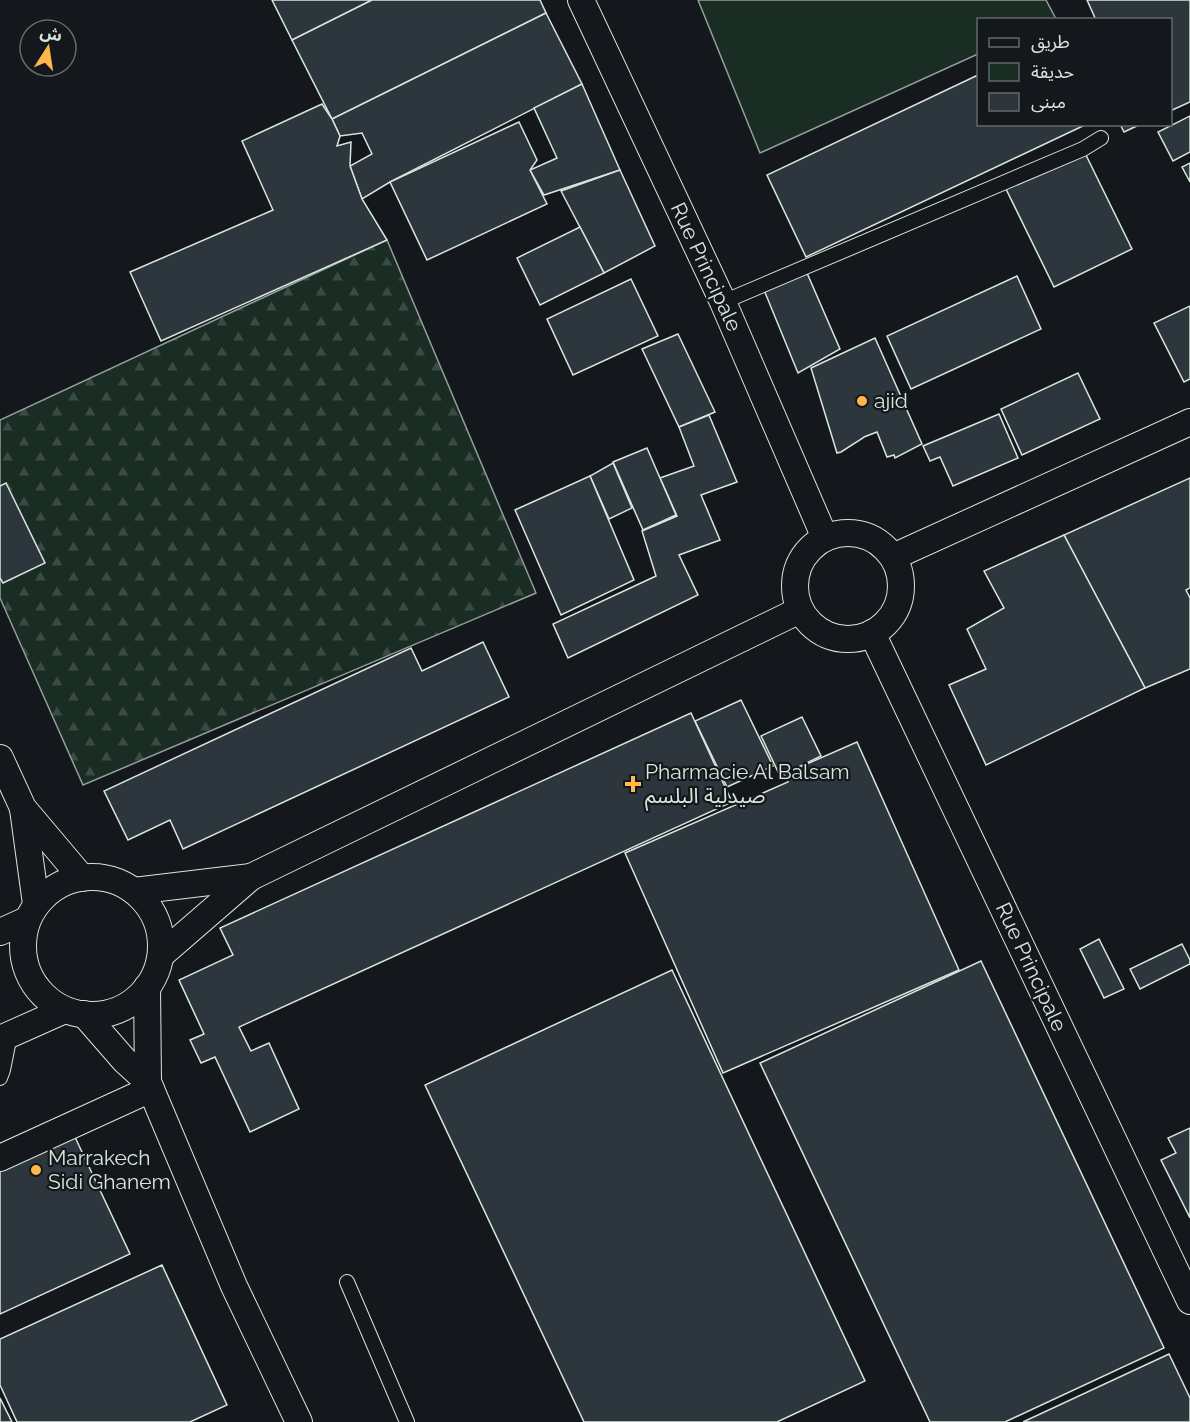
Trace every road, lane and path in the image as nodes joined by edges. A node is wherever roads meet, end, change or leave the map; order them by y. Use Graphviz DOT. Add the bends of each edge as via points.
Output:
graph roads {
  1 [pos="581,0"];
  2 [pos="1101,138"];
  3 [pos="723,302"];
  4 [pos="1190,422"];
  5 [pos="825,538"];
  6 [pos="892,557"];
  7 [pos="800,610"];
  8 [pos="872,633"];
  9 [pos="0,758"];
  10 [pos="23,808"];
  11 [pos="251,877"];
  12 [pos="82,878"];
  13 [pos="134,891"];
  14 [pos="32,912"];
  15 [pos="0,932"];
  16 [pos="161,955"];
  17 [pos="147,987"];
  18 [pos="75,1012"];
  19 [pos="5,1037"];
  20 [pos="0,1078"];
  21 [pos="150,1086"];
  22 [pos="0,1158"];
  23 [pos="347,1282"];
  24 [pos="1190,1301"];
  25 [pos="299,1422"];
  26 [pos="407,1422"];
  1 -- 3 [label="street, Rue Principale"];
  2 -- 3 [label="lane"];
  3 -- 5 [label="street, Rue Principale"];
  4 -- 6 [label="street"];
  5 -- 6 [label="street" via="862,534 885,547"];
  5 -- 7 [label="street" via="803,556 797,569 795,597"];
  6 -- 8 [label="street" via="900,573 901,591 886,623"];
  7 -- 8 [label="street" via="815,628 837,638 861,638"];
  7 -- 11 [label="street"];
  8 -- 24 [label="street, Rue Principale"];
  9 -- 10 [label="street"];
  10 -- 12 [label="street"];
  10 -- 14 [label="street"];
  11 -- 13 [label="street"];
  11 -- 16 [label="street"];
  12 -- 13 [label="street" via="118,882"];
  12 -- 14 [label="street" via="49,891"];
  13 -- 16 [label="street" via="156,919"];
  14 -- 15 [label="street"];
  14 -- 18 [label="street" via="23,937 27,973 50,1001"];
  16 -- 17 [label="street"];
  17 -- 18 [label="street" via="118,1010 101,1015"];
  17 -- 21 [label="street"];
  18 -- 19 [label="street"];
  18 -- 21 [label="street"];
  19 -- 20 [label="lane"];
  21 -- 22 [label="street"];
  21 -- 25 [label="street" via="234,1286"];
  23 -- 26 [label="lane"];
}
